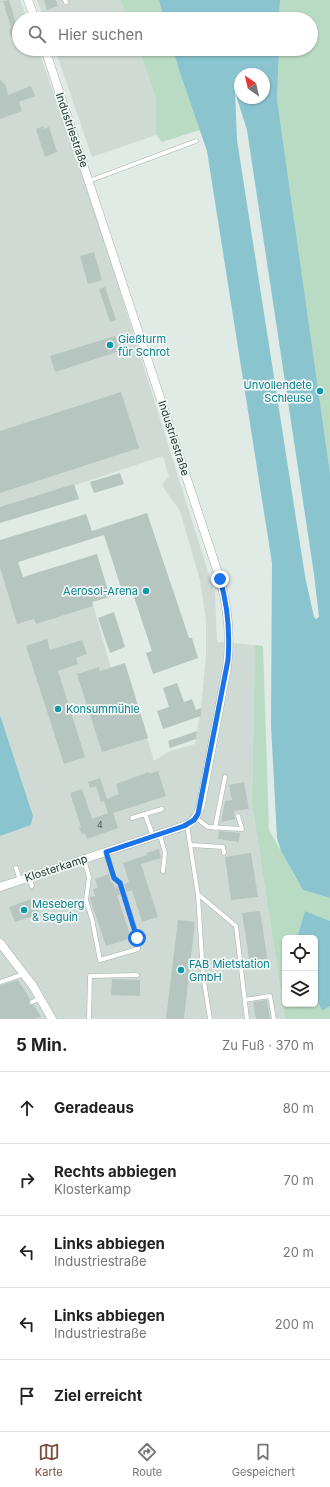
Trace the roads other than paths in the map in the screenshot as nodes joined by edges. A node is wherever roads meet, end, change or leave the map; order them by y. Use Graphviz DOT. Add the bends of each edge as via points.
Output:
graph roads {
  1 [pos="28,0"];
  2 [pos="32,12"];
  3 [pos="47,56"];
  4 [pos="196,141"];
  5 [pos="89,181"];
  6 [pos="225,777"];
  7 [pos="162,809"];
  8 [pos="145,814"];
  9 [pos="238,816"];
  10 [pos="132,818"];
  11 [pos="196,818"];
  12 [pos="184,826"];
  13 [pos="215,828"];
  14 [pos="156,836"];
  15 [pos="191,845"];
  16 [pos="106,852"];
  17 [pos="224,853"];
  18 [pos="84,859"];
  19 [pos="16,868"];
  20 [pos="163,871"];
  21 [pos="29,877"];
  22 [pos="20,880"];
  23 [pos="32,886"];
  24 [pos="0,887"];
  25 [pos="198,895"];
  26 [pos="0,943"];
  27 [pos="24,974"];
  28 [pos="137,976"];
  29 [pos="0,982"];
  30 [pos="41,998"];
  31 [pos="245,1000"];
  32 [pos="32,1002"];
  33 [pos="52,1019"];
  34 [pos="89,1019"];
  35 [pos="210,1019"];
  36 [pos="248,1019"];
  37 [pos="274,1019"];
  1 -- 2 [label="street"];
  3 -- 5 [label="street, Industriestraße"];
  4 -- 5 [label="lane"];
  5 -- 11 [label="street, Industriestraße" via="226,604 228,660 201,804"];
  6 -- 13 [label="lane"];
  7 -- 8 [label="lane"];
  8 -- 10 [label="lane"];
  8 -- 14 [label="lane"];
  9 -- 13 [label="lane" via="242,829"];
  11 -- 12 [label="street"];
  11 -- 13 [label="lane" via="208,827"];
  12 -- 14 [label="street, Klosterkamp"];
  12 -- 15 [label="lane"];
  14 -- 16 [label="street, Klosterkamp"];
  14 -- 20 [label="lane" via="165,853"];
  15 -- 17 [label="lane" via="223,847"];
  15 -- 25 [label="lane"];
  16 -- 18 [label="street, Klosterkamp"];
  16 -- 18 [label="lane" via="114,878 120,883 125,898 138,949 100,960 86,900 89,877"];
  18 -- 21 [label="street, Klosterkamp"];
  19 -- 22 [label="lane"];
  21 -- 22 [label="street, Klosterkamp"];
  21 -- 23 [label="lane"];
  22 -- 24 [label="street, Klosterkamp"];
  25 -- 31 [label="lane" via="236,926"];
  25 -- 35 [label="lane" via="203,975"];
  26 -- 27 [label="street"];
  27 -- 29 [label="lane"];
  27 -- 30 [label="street"];
  28 -- 34 [label="lane" via="90,976"];
  30 -- 32 [label="lane"];
  30 -- 33 [label="street"];
  31 -- 36 [label="lane"];
  31 -- 37 [label="lane" via="270,996"];
}
